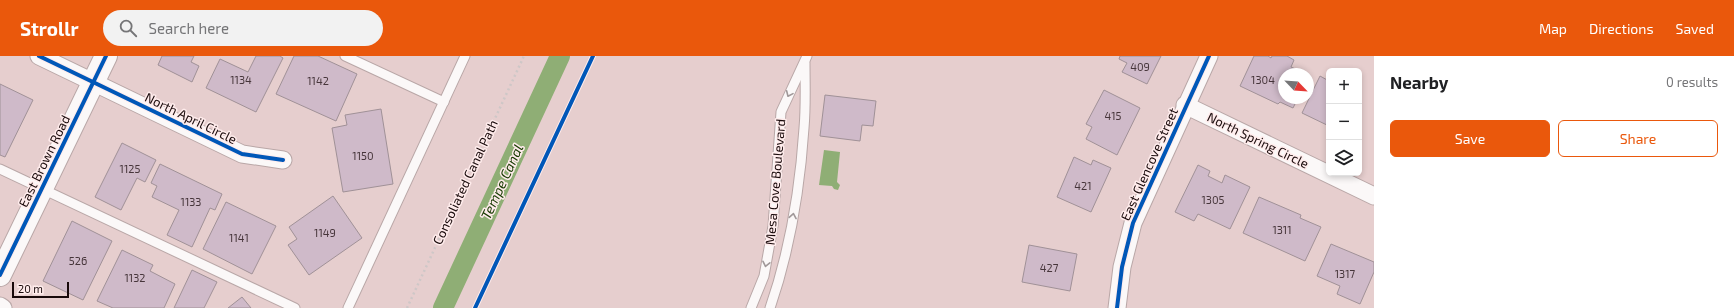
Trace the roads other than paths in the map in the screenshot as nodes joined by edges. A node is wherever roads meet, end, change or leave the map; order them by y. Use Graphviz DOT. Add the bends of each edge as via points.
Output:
graph roads {
  1 [pos="39,56"];
  2 [pos="106,56"];
  3 [pos="345,56"];
  4 [pos="465,56"];
  5 [pos="1209,56"];
  6 [pos="806,57"];
  7 [pos="93,82"];
  8 [pos="444,102"];
  9 [pos="1185,105"];
  10 [pos="283,160"];
  11 [pos="0,169"];
  12 [pos="42,189"];
  13 [pos="1374,196"];
  14 [pos="0,275"];
  15 [pos="0,306"];
  16 [pos="3,308"];
  17 [pos="295,308"];
  18 [pos="348,308"];
  19 [pos="750,308"];
  20 [pos="770,308"];
  21 [pos="1117,308"];
  1 -- 7 [label="street, North April Circle"];
  2 -- 7 [label="main road, East Brown Road"];
  3 -- 8 [label="lane"];
  4 -- 8 [label="lane"];
  5 -- 9 [label="street, East Glencove Street"];
  6 -- 19 [label="lane, Mesa Cove Boulevard, one-way" via="781,112 774,226 764,276"];
  20 -- 6 [label="lane, Mesa Cove Boulevard, one-way" via="786,258 796,199 804,128"];
  7 -- 10 [label="street, North April Circle" via="242,154"];
  7 -- 12 [label="main road, East Brown Road"];
  8 -- 18 [label="lane"];
  9 -- 13 [label="street, North Spring Circle"];
  9 -- 21 [label="street, East Glencove Street" via="1132,223 1122,267"];
  11 -- 12 [label="lane"];
  12 -- 14 [label="main road, East Brown Road"];
  12 -- 17 [label="lane"];
  15 -- 16 [label="street"];
}
